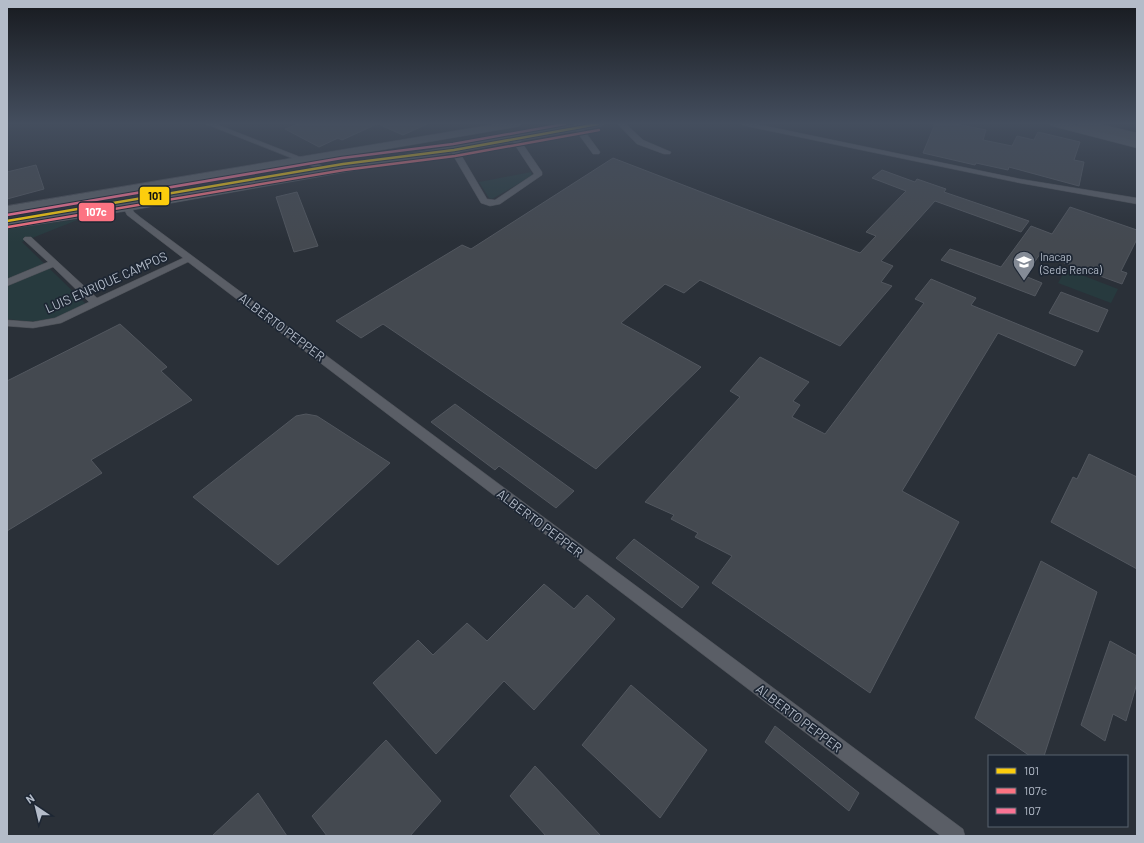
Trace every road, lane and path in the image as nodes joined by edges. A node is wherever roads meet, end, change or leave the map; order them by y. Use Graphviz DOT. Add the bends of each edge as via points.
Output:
graph roads {
  1 [pos="271,163"];
  2 [pos="286,163"];
  3 [pos="312,163"];
  4 [pos="377,163"];
  5 [pos="462,163"];
  6 [pos="532,163"];
  7 [pos="935,163"];
  8 [pos="267,167"];
  9 [pos="332,171"];
  10 [pos="1137,201"];
  11 [pos="127,207"];
  12 [pos="7,210"];
  13 [pos="7,225"];
  14 [pos="28,239"];
  15 [pos="190,258"];
  16 [pos="54,263"];
  17 [pos="7,283"];
  18 [pos="97,303"];
  19 [pos="7,323"];
  20 [pos="956,836"];
  1 -- 8 [label="main road"];
  2 -- 8 [label="main road"];
  3 -- 9 [label="street"];
  4 -- 9 [label="main road"];
  5 -- 6 [label="street" via="484,200 490,203 497,202 538,175"];
  7 -- 10 [label="street"];
  8 -- 12 [label="main road"];
  9 -- 11 [label="main road"];
  11 -- 13 [label="main road"];
  11 -- 15 [label="street, ALBERTO PEPPER" via="137,219"];
  14 -- 16 [label="street"];
  15 -- 18 [label="street, LUIS ENRIQUE CAMPOS"];
  15 -- 20 [label="street, ALBERTO PEPPER"];
  16 -- 17 [label="street"];
  16 -- 18 [label="street"];
  18 -- 19 [label="street, LUIS ENRIQUE CAMPOS" via="46,324"];
}
